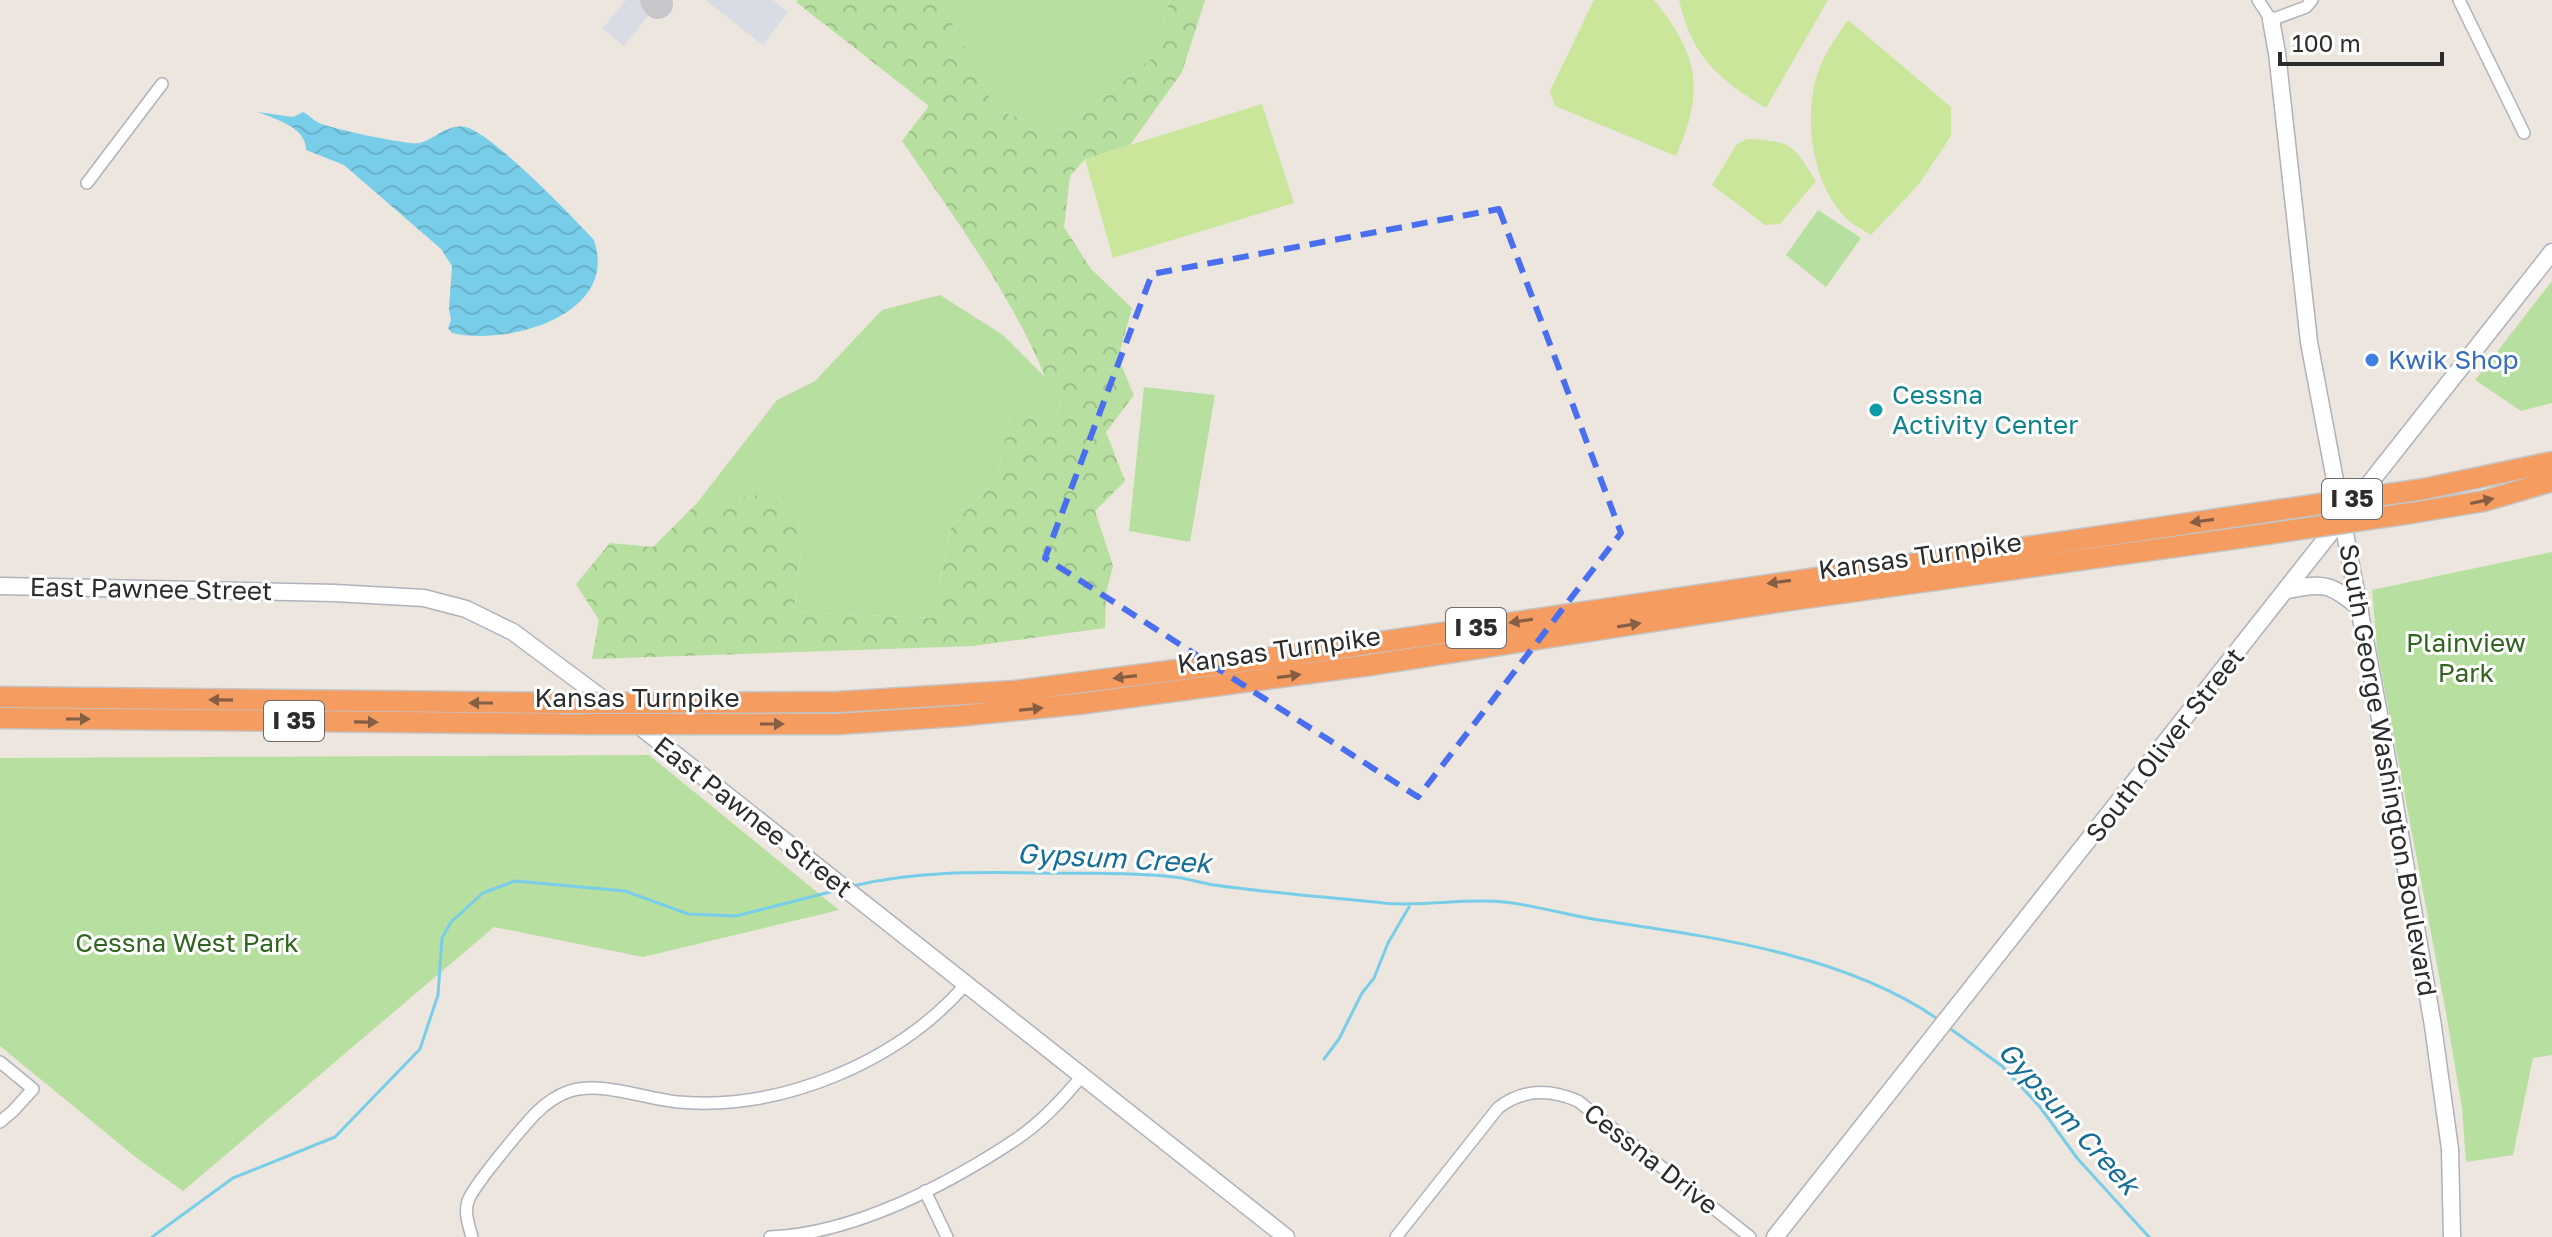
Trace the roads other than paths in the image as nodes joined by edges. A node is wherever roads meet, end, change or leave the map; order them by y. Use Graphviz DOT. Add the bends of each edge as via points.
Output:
graph roads {
  1 [pos="2258,0"];
  2 [pos="2269,0"];
  3 [pos="2312,0"];
  4 [pos="2459,0"];
  5 [pos="2271,20"];
  6 [pos="162,84"];
  7 [pos="2524,133"];
  8 [pos="87,183"];
  9 [pos="2552,252"];
  10 [pos="2552,462"];
  11 [pos="2552,481"];
  12 [pos="2342,520"];
  13 [pos="0,586"];
  14 [pos="2288,590"];
  15 [pos="2360,608"];
  16 [pos="0,697"];
  17 [pos="0,718"];
  18 [pos="966,984"];
  19 [pos="0,1062"];
  20 [pos="1082,1076"];
  21 [pos="0,1122"];
  22 [pos="925,1191"];
  23 [pos="801,1236"];
  24 [pos="472,1237"];
  25 [pos="770,1237"];
  26 [pos="947,1237"];
  27 [pos="1286,1237"];
  28 [pos="1396,1237"];
  29 [pos="1750,1237"];
  30 [pos="1775,1237"];
  31 [pos="2452,1237"];
  1 -- 5 [label="street"];
  2 -- 5 [label="street"];
  3 -- 5 [label="street"];
  4 -- 7 [label="street"];
  5 -- 12 [label="main road, South George Washington Boulevard" via="2309,342"];
  6 -- 8 [label="street"];
  9 -- 12 [label="main road, South Oliver Street"];
  10 -- 16 [label="highway, Kansas Turnpike / I 35, one-way, bridge" via="2424,489 1014,691 838,702"];
  17 -- 11 [label="highway, Kansas Turnpike / I 35, one-way, bridge" via="838,724 957,716 1354,667 2411,513 2484,501"];
  12 -- 14 [label="main road, South Oliver Street"];
  12 -- 15 [label="main road, South George Washington Boulevard"];
  13 -- 18 [label="main road, East Pawnee Street" via="335,593 424,598 466,609 539,649"];
  14 -- 15 [label="main road" via="2323,584"];
  14 -- 30 [label="main road, South Oliver Street"];
  15 -- 31 [label="main road, South George Washington Boulevard" via="2433,1026 2450,1149"];
  18 -- 20 [label="main road, East Pawnee Street"];
  18 -- 24 [label="street" via="944,1010 902,1042 813,1083 762,1099 698,1104 590,1087 569,1091 536,1113 468,1202"];
  19 -- 21 [label="street" via="33,1089"];
  20 -- 22 [label="street" via="1057,1106 1017,1139"];
  20 -- 27 [label="main road, East Pawnee Street"];
  22 -- 23 [label="street" via="844,1225"];
  22 -- 26 [label="street"];
  23 -- 25 [label="street"];
  28 -- 29 [label="street, Cessna Drive" via="1498,1108 1530,1092 1557,1092 1578,1101"];
}
